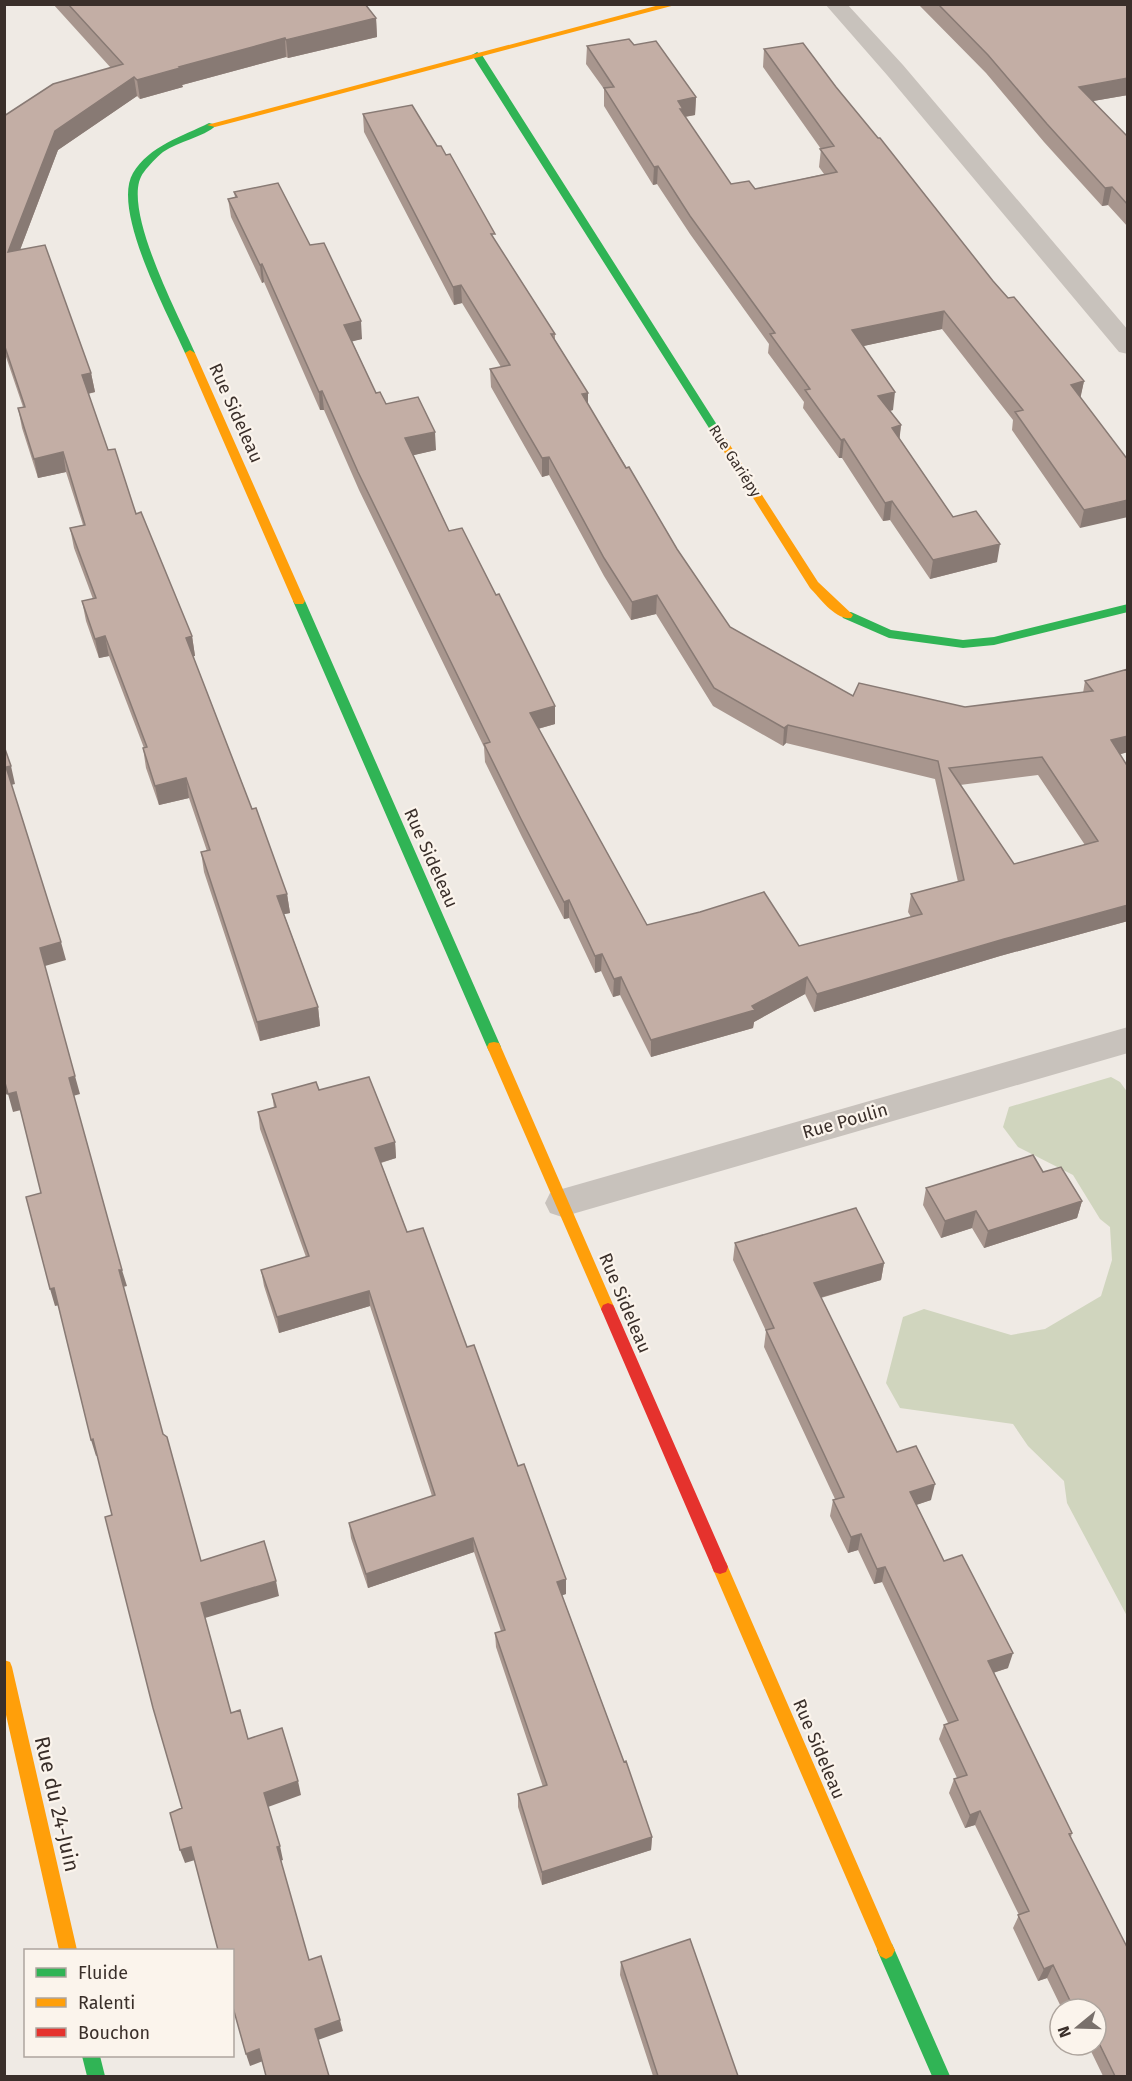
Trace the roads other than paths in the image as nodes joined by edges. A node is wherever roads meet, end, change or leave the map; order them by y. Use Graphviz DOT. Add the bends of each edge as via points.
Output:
graph roads {
  1 [pos="675,4"];
  2 [pos="835,4"];
  3 [pos="477,55"];
  4 [pos="1128,347"];
  5 [pos="1128,608"];
  6 [pos="1128,1040"];
  7 [pos="562,1203"];
  8 [pos="4,1667"];
  9 [pos="68,1949"];
  10 [pos="91,2057"];
  11 [pos="96,2076"];
  12 [pos="940,2076"];
  1 -- 3 [label="street, Rue Sideleau"];
  2 -- 4 [label="street" via="896,70"];
  3 -- 5 [label="street, Rue Gariépy" via="814,585 834,606 856,621 889,634 963,644 994,641"];
  3 -- 7 [label="street, Rue Sideleau" via="216,123 154,154 137,174 130,198 146,252"];
  6 -- 7 [label="street, Rue Poulin"];
  7 -- 12 [label="street, Rue Sideleau"];
  8 -- 9 [label="street, Rue du 24-Juin"];
  10 -- 11 [label="street"];
}
